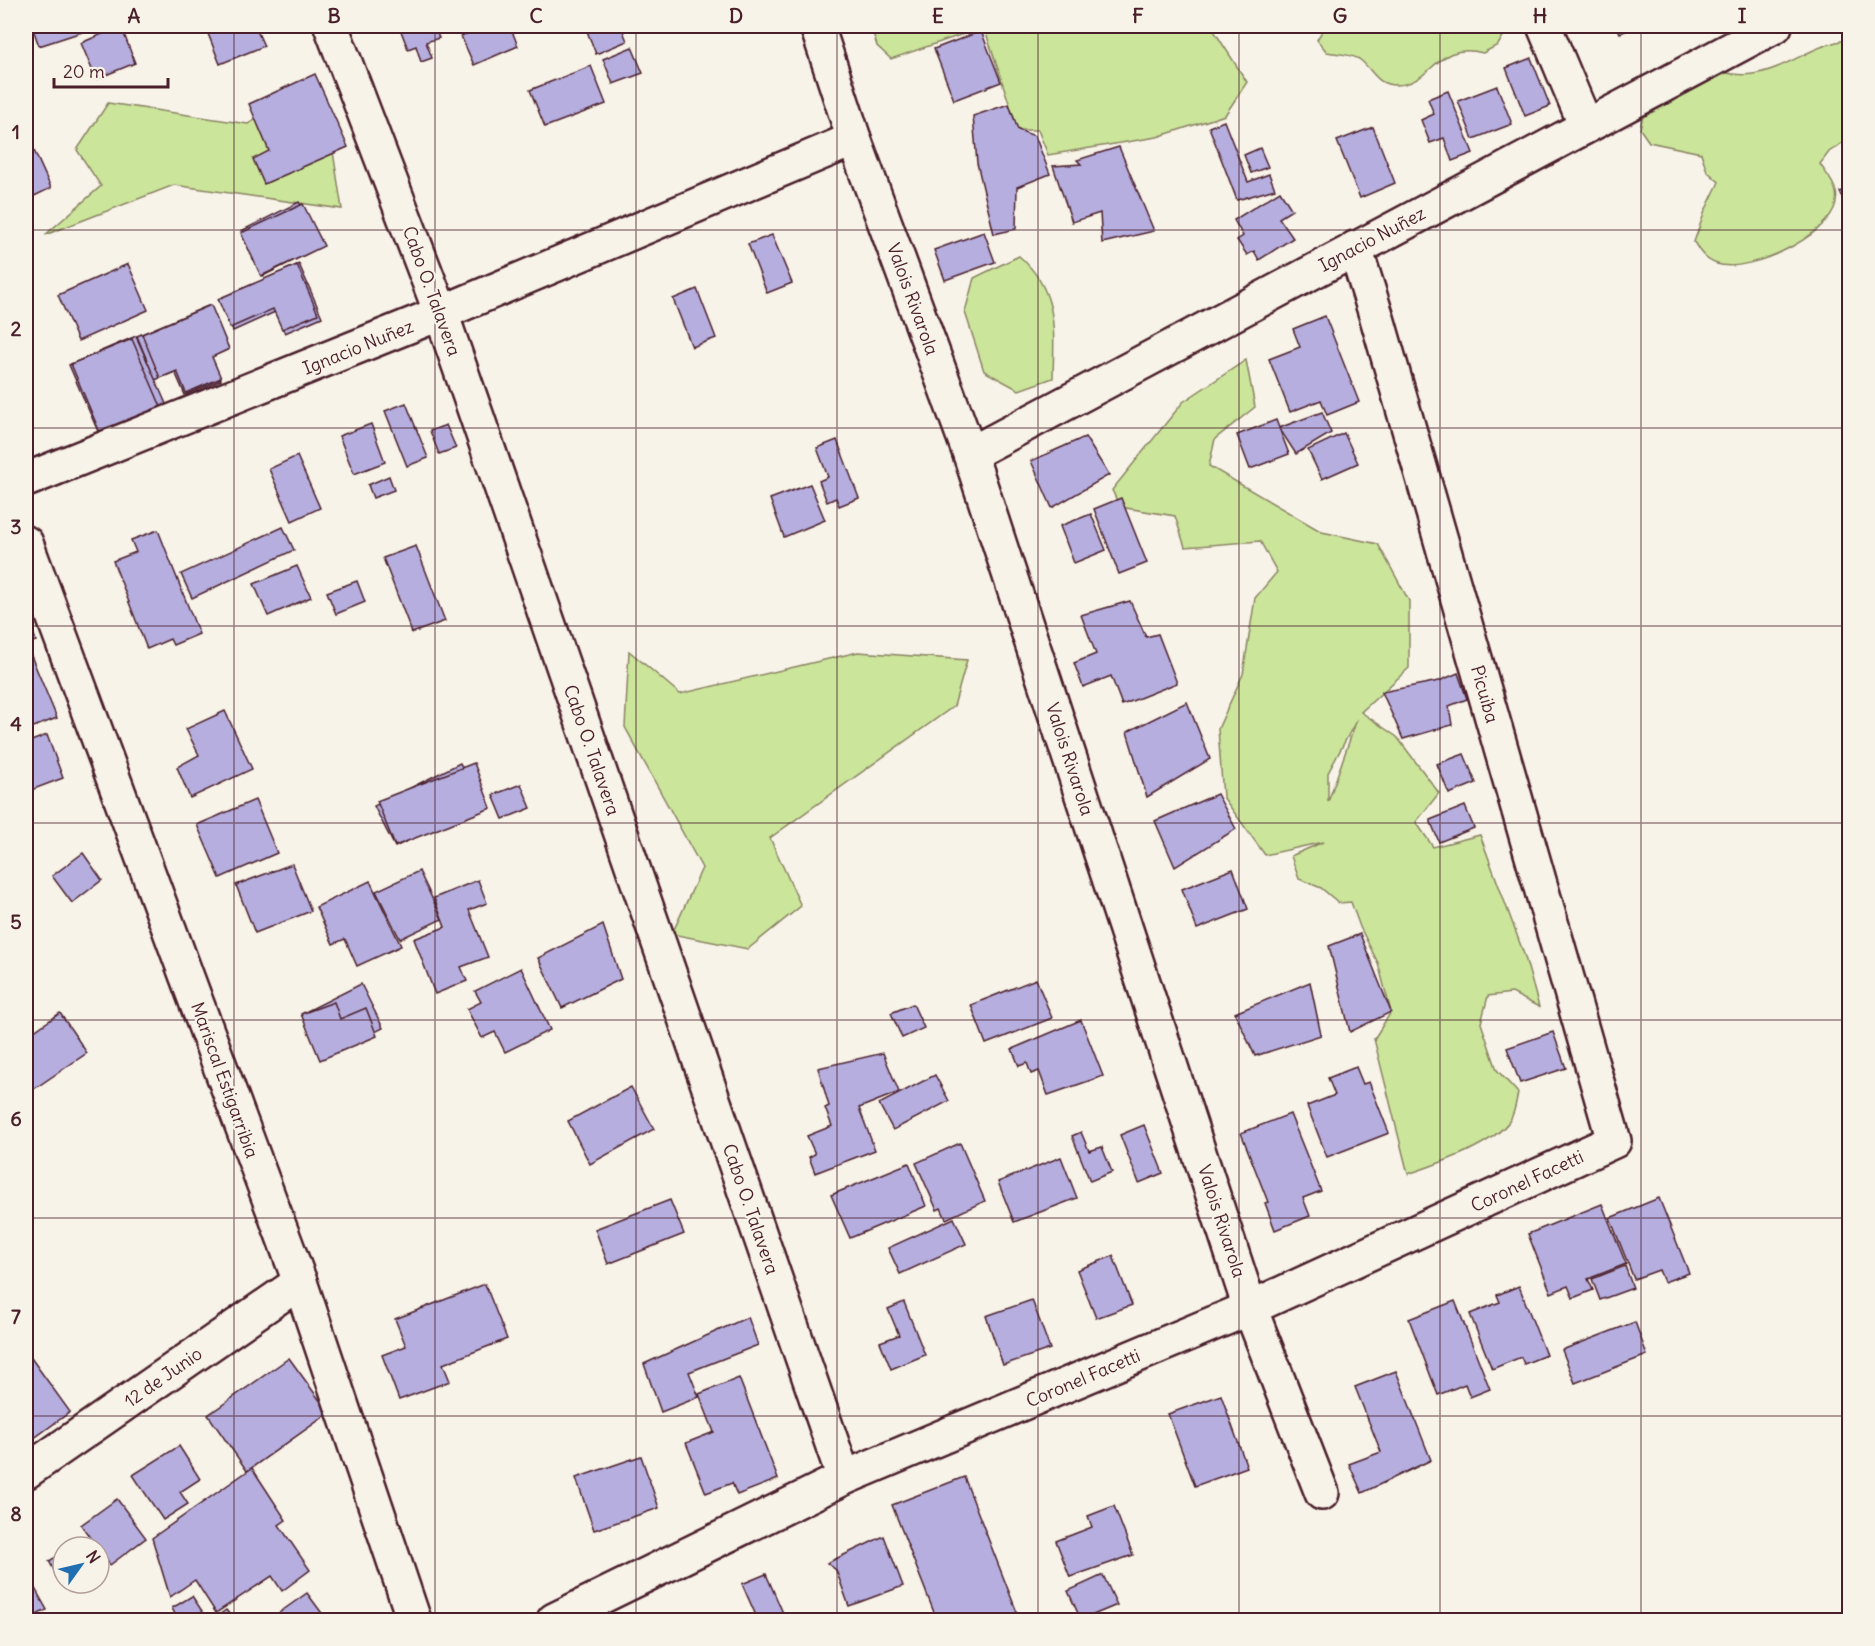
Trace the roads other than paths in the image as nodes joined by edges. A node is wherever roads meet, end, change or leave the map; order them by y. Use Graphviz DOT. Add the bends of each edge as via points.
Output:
graph roads {
  1 [pos="331,26"];
  2 [pos="817,26"];
  3 [pos="1544,26"];
  4 [pos="1775,26"];
  5 [pos="1586,126"];
  6 [pos="854,139"];
  7 [pos="1354,248"];
  8 [pos="441,313"];
  9 [pos="970,454"];
  10 [pos="26,480"];
  11 [pos="26,543"];
  12 [pos="1614,1141"];
  13 [pos="300,1282"];
  14 [pos="1250,1308"];
  15 [pos="26,1472"];
  16 [pos="844,1478"];
  17 [pos="1322,1493"];
  18 [pos="414,1620"];
  19 [pos="554,1620"];
  1 -- 8 [label="street, Cabo O. Talavera"];
  2 -- 6 [label="street, Valois Rivarola"];
  3 -- 5 [label="street"];
  4 -- 5 [label="street, Ignacio Nuñez"];
  5 -- 7 [label="street, Ignacio Nuñez"];
  6 -- 8 [label="street, Ignacio Nuñez"];
  6 -- 9 [label="street, Valois Rivarola"];
  7 -- 9 [label="street, Ignacio Nuñez"];
  7 -- 12 [label="street, Picuiba"];
  8 -- 10 [label="street, Ignacio Nuñez"];
  8 -- 16 [label="street, Cabo O. Talavera"];
  9 -- 14 [label="street, Valois Rivarola"];
  11 -- 13 [label="street, Mariscal Estigarribia"];
  12 -- 14 [label="street, Coronel Facetti"];
  13 -- 15 [label="street, 12 de Junio"];
  13 -- 18 [label="street, Mariscal Estigarribia"];
  14 -- 16 [label="street, Coronel Facetti"];
  14 -- 17 [label="street, Valois Rivarola"];
  16 -- 19 [label="street, Coronel Facetti"];
}
